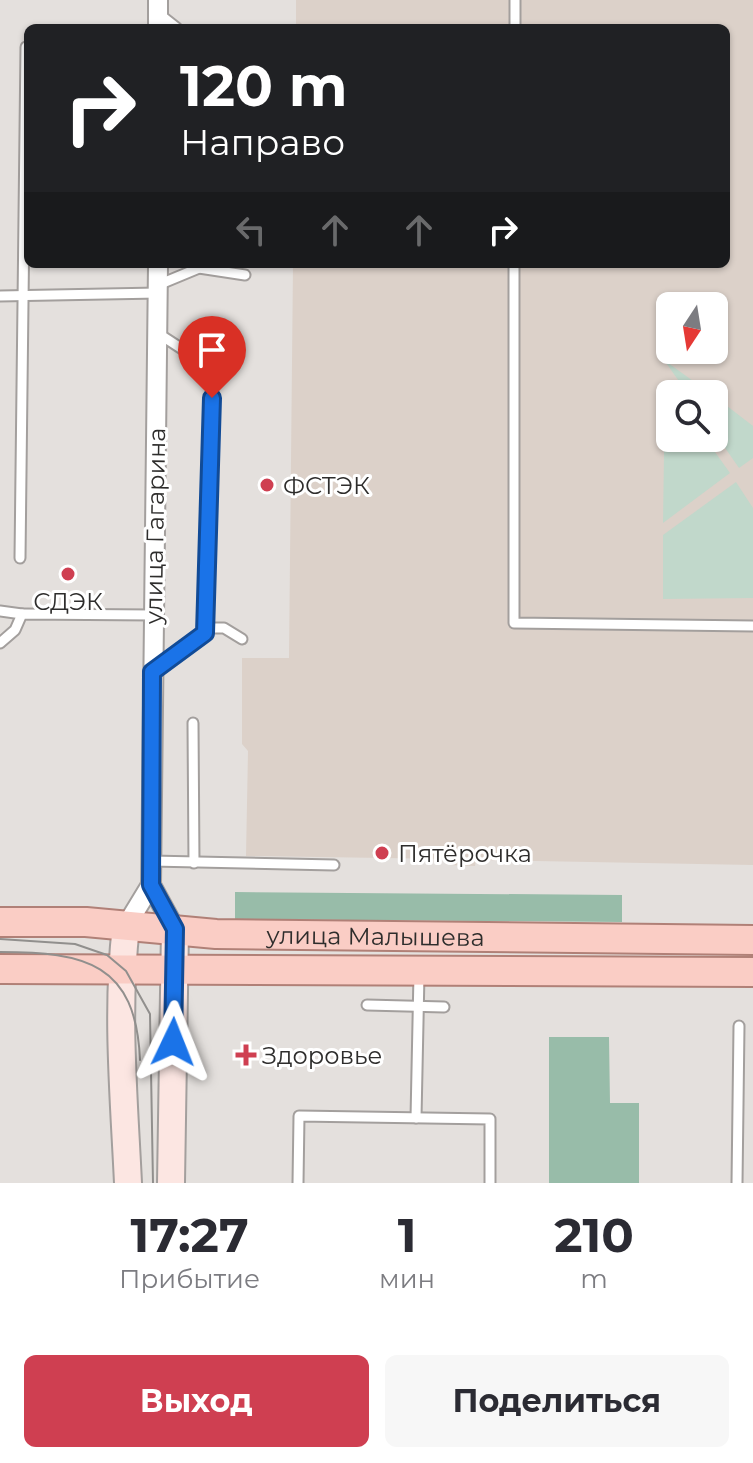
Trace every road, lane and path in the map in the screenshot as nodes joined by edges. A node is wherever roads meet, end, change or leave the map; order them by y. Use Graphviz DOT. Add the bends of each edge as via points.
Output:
graph roads {
  1 [pos="515,0"];
  2 [pos="515,24"];
  3 [pos="24,268"];
  4 [pos="158,268"];
  5 [pos="195,268"];
  6 [pos="209,268"];
  7 [pos="514,268"];
  8 [pos="245,275"];
  9 [pos="158,289"];
  10 [pos="0,296"];
  11 [pos="24,296"];
  12 [pos="159,334"];
  13 [pos="20,558"];
  14 [pos="0,611"];
  15 [pos="22,614"];
  16 [pos="153,615"];
  17 [pos="753,626"];
  18 [pos="205,628"];
  19 [pos="242,639"];
  20 [pos="0,643"];
  21 [pos="152,672"];
  22 [pos="193,723"];
  23 [pos="151,861"];
  24 [pos="194,863"];
  25 [pos="334,865"];
  26 [pos="151,885"];
  27 [pos="0,922"];
  28 [pos="126,926"];
  29 [pos="175,929"];
  30 [pos="753,940"];
  31 [pos="0,969"];
  32 [pos="176,969"];
  33 [pos="419,969"];
  34 [pos="122,971"];
  35 [pos="753,972"];
  36 [pos="367,1005"];
  37 [pos="419,1006"];
  38 [pos="444,1007"];
  39 [pos="739,1026"];
  40 [pos="416,1118"];
  41 [pos="128,1183"];
  42 [pos="171,1183"];
  43 [pos="298,1183"];
  44 [pos="490,1183"];
  45 [pos="737,1183"];
  1 -- 2 [label="lane"];
  3 -- 11 [label="lane"];
  4 -- 9 [label="street, улица Гагарина"];
  5 -- 9 [label="lane"];
  6 -- 8 [label="lane"];
  7 -- 17 [label="lane" via="514,623"];
  9 -- 11 [label="lane"];
  9 -- 12 [label="street, улица Гагарина"];
  10 -- 11 [label="lane"];
  11 -- 13 [label="lane"];
  12 -- 16 [label="street, улица Гагарина"];
  12 -- 18 [label="lane" via="213,369"];
  14 -- 15 [label="lane"];
  15 -- 16 [label="lane"];
  15 -- 20 [label="lane" via="15,630"];
  16 -- 21 [label="street, улица Гагарина"];
  18 -- 19 [label="lane" via="224,628"];
  18 -- 21 [label="lane"];
  21 -- 23 [label="street, улица Гагарина"];
  22 -- 24 [label="lane"];
  23 -- 24 [label="lane"];
  23 -- 26 [label="street, улица Гагарина"];
  24 -- 25 [label="lane"];
  26 -- 28 [label="street"];
  26 -- 29 [label="street, улица Гагарина"];
  27 -- 28 [label="main road, улица Малышева"];
  28 -- 29 [label="main road, улица Малышева"];
  28 -- 34 [label="main road"];
  29 -- 30 [label="main road, улица Малышева" via="216,934"];
  29 -- 32 [label="main road, улица Гагарина"];
  31 -- 34 [label="main road, улица Малышева"];
  32 -- 33 [label="main road, улица Малышева"];
  32 -- 34 [label="main road, улица Малышева"];
  32 -- 42 [label="main road, улица Гагарина"];
  33 -- 35 [label="main road, улица Малышева"];
  33 -- 37 [label="lane"];
  34 -- 41 [label="main road"];
  36 -- 37 [label="lane"];
  37 -- 38 [label="lane"];
  37 -- 40 [label="lane"];
  39 -- 45 [label="lane"];
  40 -- 43 [label="lane" via="299,1116"];
  40 -- 44 [label="lane" via="490,1119"];
}
